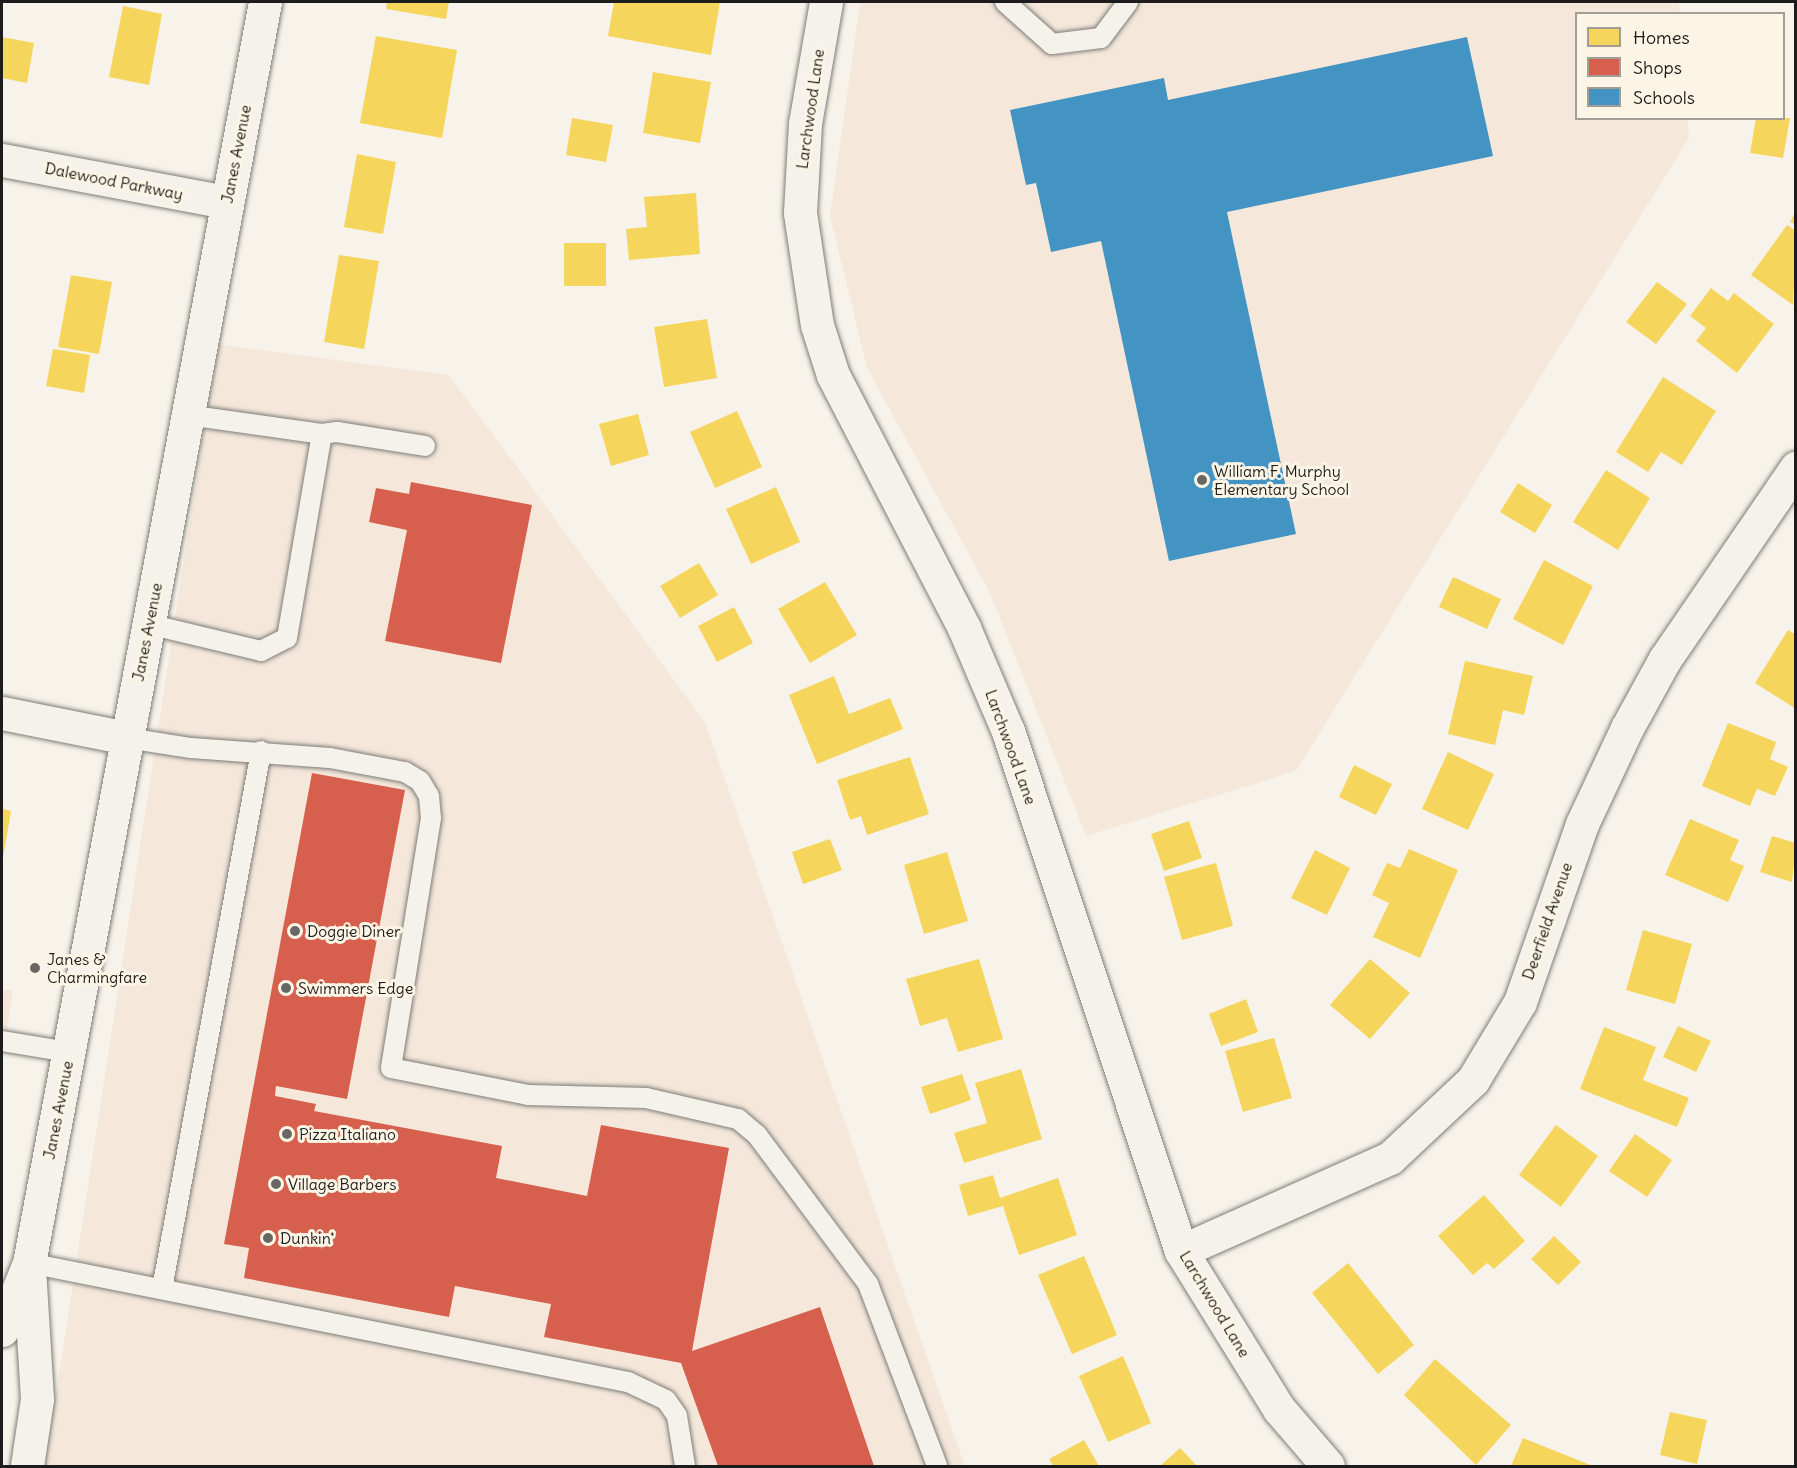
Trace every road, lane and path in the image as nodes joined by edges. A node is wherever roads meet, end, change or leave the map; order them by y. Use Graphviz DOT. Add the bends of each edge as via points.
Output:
graph roads {
  1 [pos="265,2"];
  2 [pos="826,2"];
  3 [pos="1005,2"];
  4 [pos="1128,2"];
  5 [pos="2,160"];
  6 [pos="227,202"];
  7 [pos="187,415"];
  8 [pos="322,434"];
  9 [pos="425,446"];
  10 [pos="1796,468"];
  11 [pos="148,624"];
  12 [pos="2,713"];
  13 [pos="127,738"];
  14 [pos="261,751"];
  15 [pos="2,1041"];
  16 [pos="68,1052"];
  17 [pos="1181,1251"];
  18 [pos="29,1263"];
  19 [pos="162,1289"];
  20 [pos="2,1330"];
  21 [pos="27,1467"];
  22 [pos="685,1467"];
  23 [pos="938,1467"];
  24 [pos="1328,1467"];
  1 -- 6 [label="street, Janes Avenue"];
  2 -- 17 [label="street, Larchwood Lane" via="801,168 805,265 817,325 846,404 964,628 1008,731"];
  3 -- 4 [label="lane" via="1052,44 1101,38"];
  5 -- 6 [label="street, Dalewood Parkway"];
  6 -- 7 [label="street, Janes Avenue"];
  7 -- 8 [label="lane"];
  7 -- 11 [label="street, Janes Avenue"];
  8 -- 9 [label="lane" via="337,432"];
  8 -- 11 [label="lane" via="287,638 261,651"];
  10 -- 17 [label="street, Deerfield Avenue" via="1671,649 1627,728 1582,824 1520,1002 1473,1080 1390,1158"];
  11 -- 13 [label="street, Janes Avenue"];
  12 -- 13 [label="street"];
  13 -- 14 [label="lane" via="191,748"];
  13 -- 16 [label="street, Janes Avenue"];
  14 -- 19 [label="lane"];
  14 -- 23 [label="lane" via="405,772 429,796 431,818 391,1068 528,1095 646,1098 738,1119 757,1135 868,1284"];
  15 -- 16 [label="lane"];
  16 -- 18 [label="street, Janes Avenue"];
  17 -- 24 [label="street, Larchwood Lane" via="1279,1409"];
  18 -- 19 [label="lane"];
  18 -- 20 [label="street, Janes Avenue"];
  18 -- 21 [label="street, Janes Avenue" via="37,1399"];
  19 -- 22 [label="lane" via="643,1387 666,1400 677,1416"];
}
